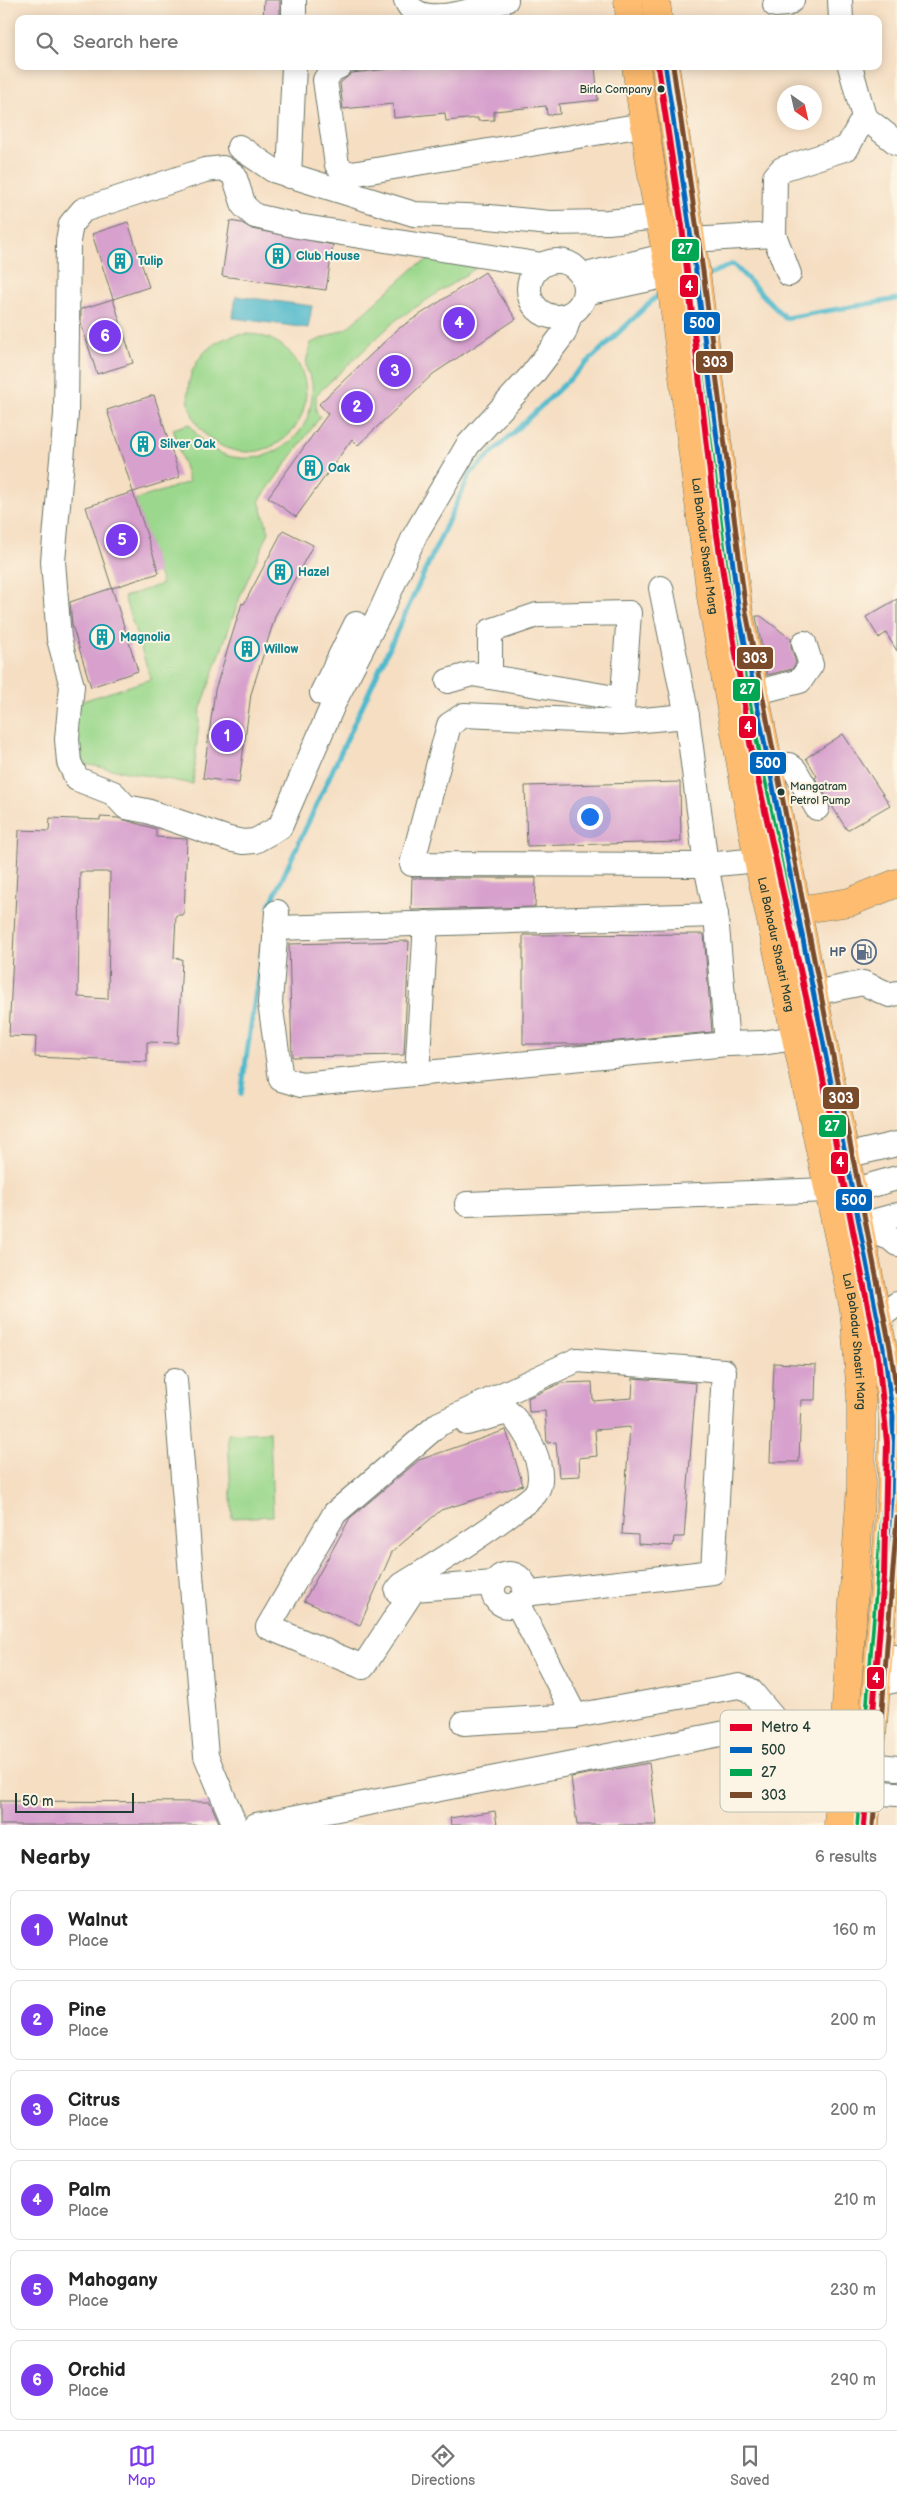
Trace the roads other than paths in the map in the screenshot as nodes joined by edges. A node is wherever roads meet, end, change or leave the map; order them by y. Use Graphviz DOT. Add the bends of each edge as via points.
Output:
graph roads {
  1 [pos="294,0"];
  2 [pos="406,0"];
  3 [pos="506,0"];
  4 [pos="628,0"];
  5 [pos="656,0"];
  6 [pos="840,0"];
  7 [pos="294,15"];
  8 [pos="424,15"];
  9 [pos="459,15"];
  10 [pos="630,15"];
  11 [pos="658,15"];
  12 [pos="841,15"];
  13 [pos="294,70"];
  14 [pos="332,70"];
  15 [pos="637,70"];
  16 [pos="665,70"];
  17 [pos="851,70"];
  18 [pos="864,117"];
  19 [pos="644,125"];
  20 [pos="897,143"];
  21 [pos="239,147"];
  22 [pos="289,176"];
  23 [pos="659,217"];
  24 [pos="774,235"];
  25 [pos="542,265"];
  26 [pos="684,270"];
  27 [pos="789,274"];
  28 [pos="584,285"];
  29 [pos="565,316"];
  30 [pos="661,588"];
  31 [pos="804,643"];
  32 [pos="490,677"];
  33 [pos="448,681"];
  34 [pos="754,693"];
  35 [pos="621,699"];
  36 [pos="687,716"];
  37 [pos="621,722"];
  38 [pos="769,769"];
  39 [pos="818,808"];
  40 [pos="758,860"];
  41 [pos="706,865"];
  42 [pos="897,883"];
  43 [pos="783,912"];
  44 [pos="716,914"];
  45 [pos="426,923"];
  46 [pos="814,993"];
  47 [pos="897,993"];
  48 [pos="795,1038"];
  49 [pos="727,1044"];
  50 [pos="417,1074"];
  51 [pos="897,1144"];
  52 [pos="844,1156"];
  53 [pos="897,1178"];
  54 [pos="839,1191"];
  55 [pos="468,1204"];
  56 [pos="897,1215"];
  57 [pos="858,1226"];
  58 [pos="897,1244"];
  59 [pos="887,1312"];
  60 [pos="175,1380"];
  61 [pos="895,1417"];
  62 [pos="427,1434"];
  63 [pos="892,1552"];
  64 [pos="521,1598"];
  65 [pos="888,1657"];
  66 [pos="348,1661"];
  67 [pos="887,1682"];
  68 [pos="767,1710"];
  69 [pos="846,1710"];
  70 [pos="879,1710"];
  71 [pos="575,1716"];
  72 [pos="464,1723"];
  73 [pos="720,1734"];
  74 [pos="884,1780"];
  75 [pos="897,1794"];
  76 [pos="839,1812"];
  77 [pos="869,1812"];
  78 [pos="235,1825"];
  79 [pos="256,1825"];
  80 [pos="838,1825"];
  81 [pos="865,1825"];
  1 -- 7 [label="street"];
  2 -- 8 [label="street" via="407,5"];
  3 -- 9 [label="street"];
  4 -- 10 [label="main road"];
  5 -- 11 [label="main road"];
  6 -- 12 [label="street"];
  13 -- 22 [label="street"];
  14 -- 19 [label="street" via="325,80 338,165 342,171 352,174"];
  15 -- 19 [label="main road, Lal Bahadur Shastri Marg"];
  16 -- 26 [label="main road, Lal Bahadur Shastri Marg"];
  17 -- 18 [label="street"];
  18 -- 20 [label="street"];
  18 -- 24 [label="street" via="847,148 782,169 775,177"];
  19 -- 23 [label="main road, Lal Bahadur Shastri Marg"];
  21 -- 22 [label="street" via="273,170"];
  22 -- 23 [label="street" via="414,214 550,223"];
  23 -- 26 [label="main road, Lal Bahadur Shastri Marg"];
  24 -- 26 [label="street"];
  24 -- 27 [label="street"];
  25 -- 28 [label="street" via="552,261 570,264"];
  25 -- 29 [label="street" via="530,279 530,298 542,314"];
  25 -- 29 [label="street" via="298,226 255,216 244,206 234,175 222,168 205,170 82,210 71,224 68,241 66,414 53,561 58,639 72,686 67,739 69,762 76,779 113,794 126,807 148,811 229,839 255,841 280,827 335,684 381,611 415,535 468,445 532,375 564,333"];
  26 -- 28 [label="street"];
  26 -- 34 [label="main road, Lal Bahadur Shastri Marg"];
  26 -- 40 [label="main road, Lal Bahadur Shastri Marg" via="711,597"];
  28 -- 29 [label="street" via="577,309"];
  30 -- 36 [label="street"];
  31 -- 34 [label="street" via="811,665 800,682"];
  32 -- 33 [label="street" via="472,674"];
  32 -- 35 [label="street"];
  32 -- 35 [label="street" via="490,631 538,615 629,613"];
  34 -- 38 [label="main road, Lal Bahadur Shastri Marg"];
  35 -- 37 [label="street"];
  36 -- 37 [label="street"];
  36 -- 41 [label="street"];
  37 -- 41 [label="street" via="464,715 449,724 412,864"];
  38 -- 39 [label="street" via="789,765"];
  38 -- 43 [label="main road, Lal Bahadur Shastri Marg"];
  40 -- 41 [label="street"];
  40 -- 43 [label="main road, Lal Bahadur Shastri Marg"];
  41 -- 44 [label="street"];
  42 -- 43 [label="main road" via="850,902"];
  43 -- 46 [label="main road, Lal Bahadur Shastri Marg"];
  43 -- 48 [label="main road, Lal Bahadur Shastri Marg"];
  44 -- 45 [label="street"];
  44 -- 49 [label="street"];
  45 -- 50 [label="street"];
  45 -- 50 [label="street" via="276,920 270,1003 281,1079 301,1085"];
  46 -- 47 [label="street" via="863,982 890,995"];
  46 -- 52 [label="main road, Lal Bahadur Shastri Marg"];
  48 -- 49 [label="street"];
  48 -- 54 [label="main road, Lal Bahadur Shastri Marg"];
  49 -- 50 [label="street"];
  51 -- 52 [label="street"];
  52 -- 54 [label="main road, Lal Bahadur Shastri Marg"];
  53 -- 54 [label="street"];
  54 -- 55 [label="street"];
  54 -- 57 [label="main road, Lal Bahadur Shastri Marg"];
  54 -- 69 [label="main road, Lal Bahadur Shastri Marg" via="861,1395 861,1486"];
  56 -- 57 [label="street"];
  57 -- 58 [label="street" via="890,1238"];
  57 -- 59 [label="main road, Lal Bahadur Shastri Marg"];
  59 -- 61 [label="main road, Lal Bahadur Shastri Marg"];
  60 -- 78 [label="street" via="206,1756"];
  61 -- 63 [label="main road, Lal Bahadur Shastri Marg"];
  62 -- 64 [label="street" via="439,1424 577,1360 724,1371 713,1572"];
  62 -- 66 [label="street" via="335,1513 268,1627"];
  62 -- 66 [label="street" via="508,1412 519,1422 534,1450 541,1480 535,1494 485,1534 402,1585"];
  63 -- 65 [label="main road, Lal Bahadur Shastri Marg"];
  64 -- 66 [label="street" via="524,1584 512,1574 501,1576 494,1583 414,1589 363,1667"];
  64 -- 71 [label="street"];
  65 -- 67 [label="main road, Lal Bahadur Shastri Marg"];
  67 -- 70 [label="main road, Lal Bahadur Shastri Marg"];
  68 -- 71 [label="street" via="750,1690 739,1686"];
  71 -- 72 [label="street"];
  73 -- 79 [label="street"];
  74 -- 75 [label="street"];
  76 -- 80 [label="main road, Lal Bahadur Shastri Marg"];
  77 -- 81 [label="main road, Lal Bahadur Shastri Marg"];
}
